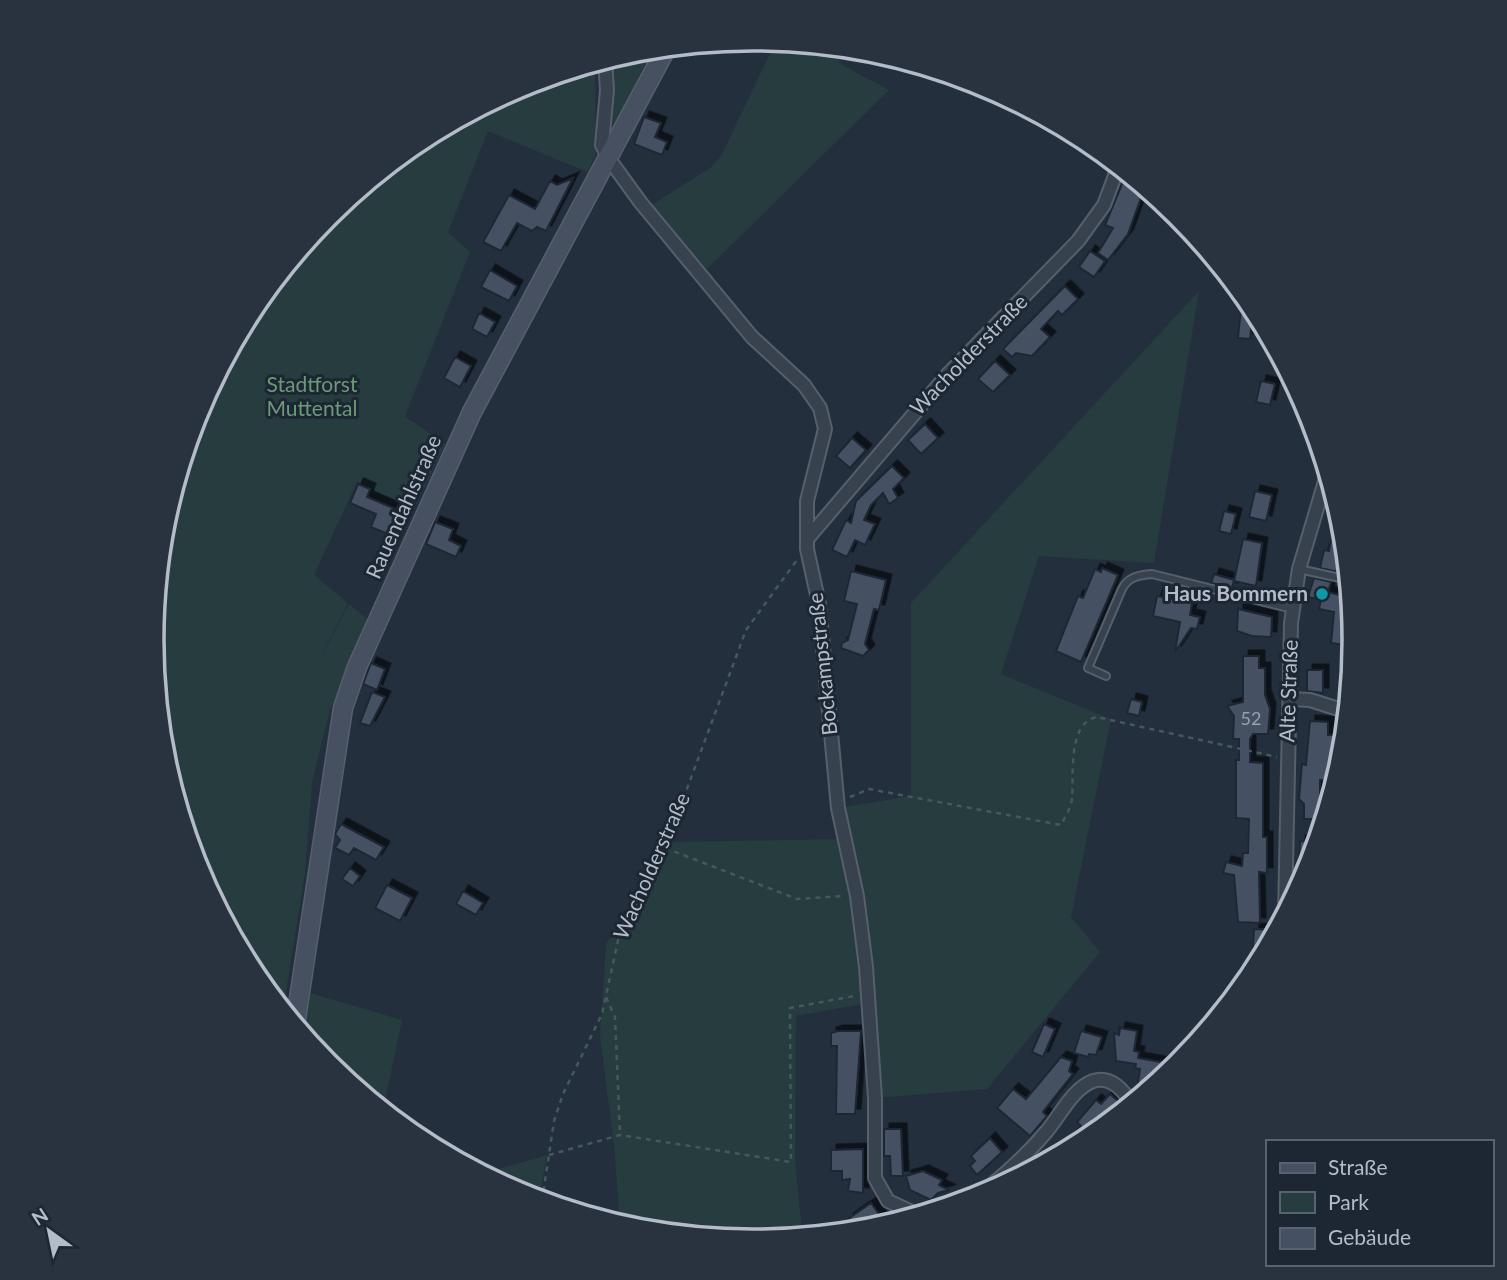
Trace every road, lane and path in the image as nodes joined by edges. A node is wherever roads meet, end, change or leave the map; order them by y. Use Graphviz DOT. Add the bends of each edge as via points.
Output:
graph roads {
  1 [pos="661,59"];
  2 [pos="605,70"];
  3 [pos="609,159"];
  4 [pos="1115,175"];
  5 [pos="1323,488"];
  6 [pos="807,543"];
  7 [pos="1299,569"];
  8 [pos="1339,578"];
  9 [pos="1293,609"];
  10 [pos="1106,676"];
  11 [pos="1289,699"];
  12 [pos="1339,709"];
  13 [pos="1287,760"];
  14 [pos="838,802"];
  15 [pos="665,848"];
  16 [pos="857,896"];
  17 [pos="1284,896"];
  18 [pos="868,994"];
  19 [pos="606,996"];
  20 [pos="297,1012"];
  21 [pos="1126,1096"];
  22 [pos="620,1135"];
  23 [pos="549,1155"];
  24 [pos="1002,1174"];
  25 [pos="544,1190"];
  26 [pos="906,1209"];
  1 -- 3 [label="street, Rauendahlstraße"];
  2 -- 3 [label="street" via="602,145"];
  3 -- 6 [label="street, Bockampstraße" via="752,337 804,385 820,408 825,429 807,501"];
  3 -- 20 [label="street, Rauendahlstraße" via="472,412 358,667 343,708"];
  4 -- 6 [label="street, Wacholderstraße" via="1104,205 1078,241 949,373"];
  5 -- 7 [label="street, Alte Straße"];
  6 -- 14 [label="street, Bockampstraße" via="819,604"];
  6 -- 15 [label="path, Wacholderstraße" via="746,630"];
  7 -- 8 [label="lane"];
  7 -- 9 [label="street, Alte Straße"];
  9 -- 10 [label="lane" via="1152,574 1138,576 1125,583 1088,668"];
  9 -- 11 [label="street, Alte Straße"];
  11 -- 12 [label="street"];
  11 -- 13 [label="street, Alte Straße"];
  13 -- 14 [label="path" via="1097,717 1081,727 1070,770 1072,801 1061,825 869,789"];
  13 -- 17 [label="street, Alte Straße"];
  14 -- 16 [label="street, Bockampstraße"];
  15 -- 16 [label="path" via="797,899"];
  15 -- 19 [label="path, Wacholderstraße" via="619,936"];
  16 -- 18 [label="street, Bockampstraße"];
  18 -- 22 [label="path" via="790,1008 791,1162"];
  18 -- 26 [label="street, Bockampstraße" via="875,1178 888,1201"];
  19 -- 22 [label="path" via="615,1017"];
  19 -- 23 [label="path, Wacholderstraße" via="563,1094"];
  21 -- 24 [label="street" via="1108,1081 1095,1080 1080,1088 1045,1134"];
  22 -- 23 [label="path"];
  23 -- 25 [label="path, Wacholderstraße"];
}
